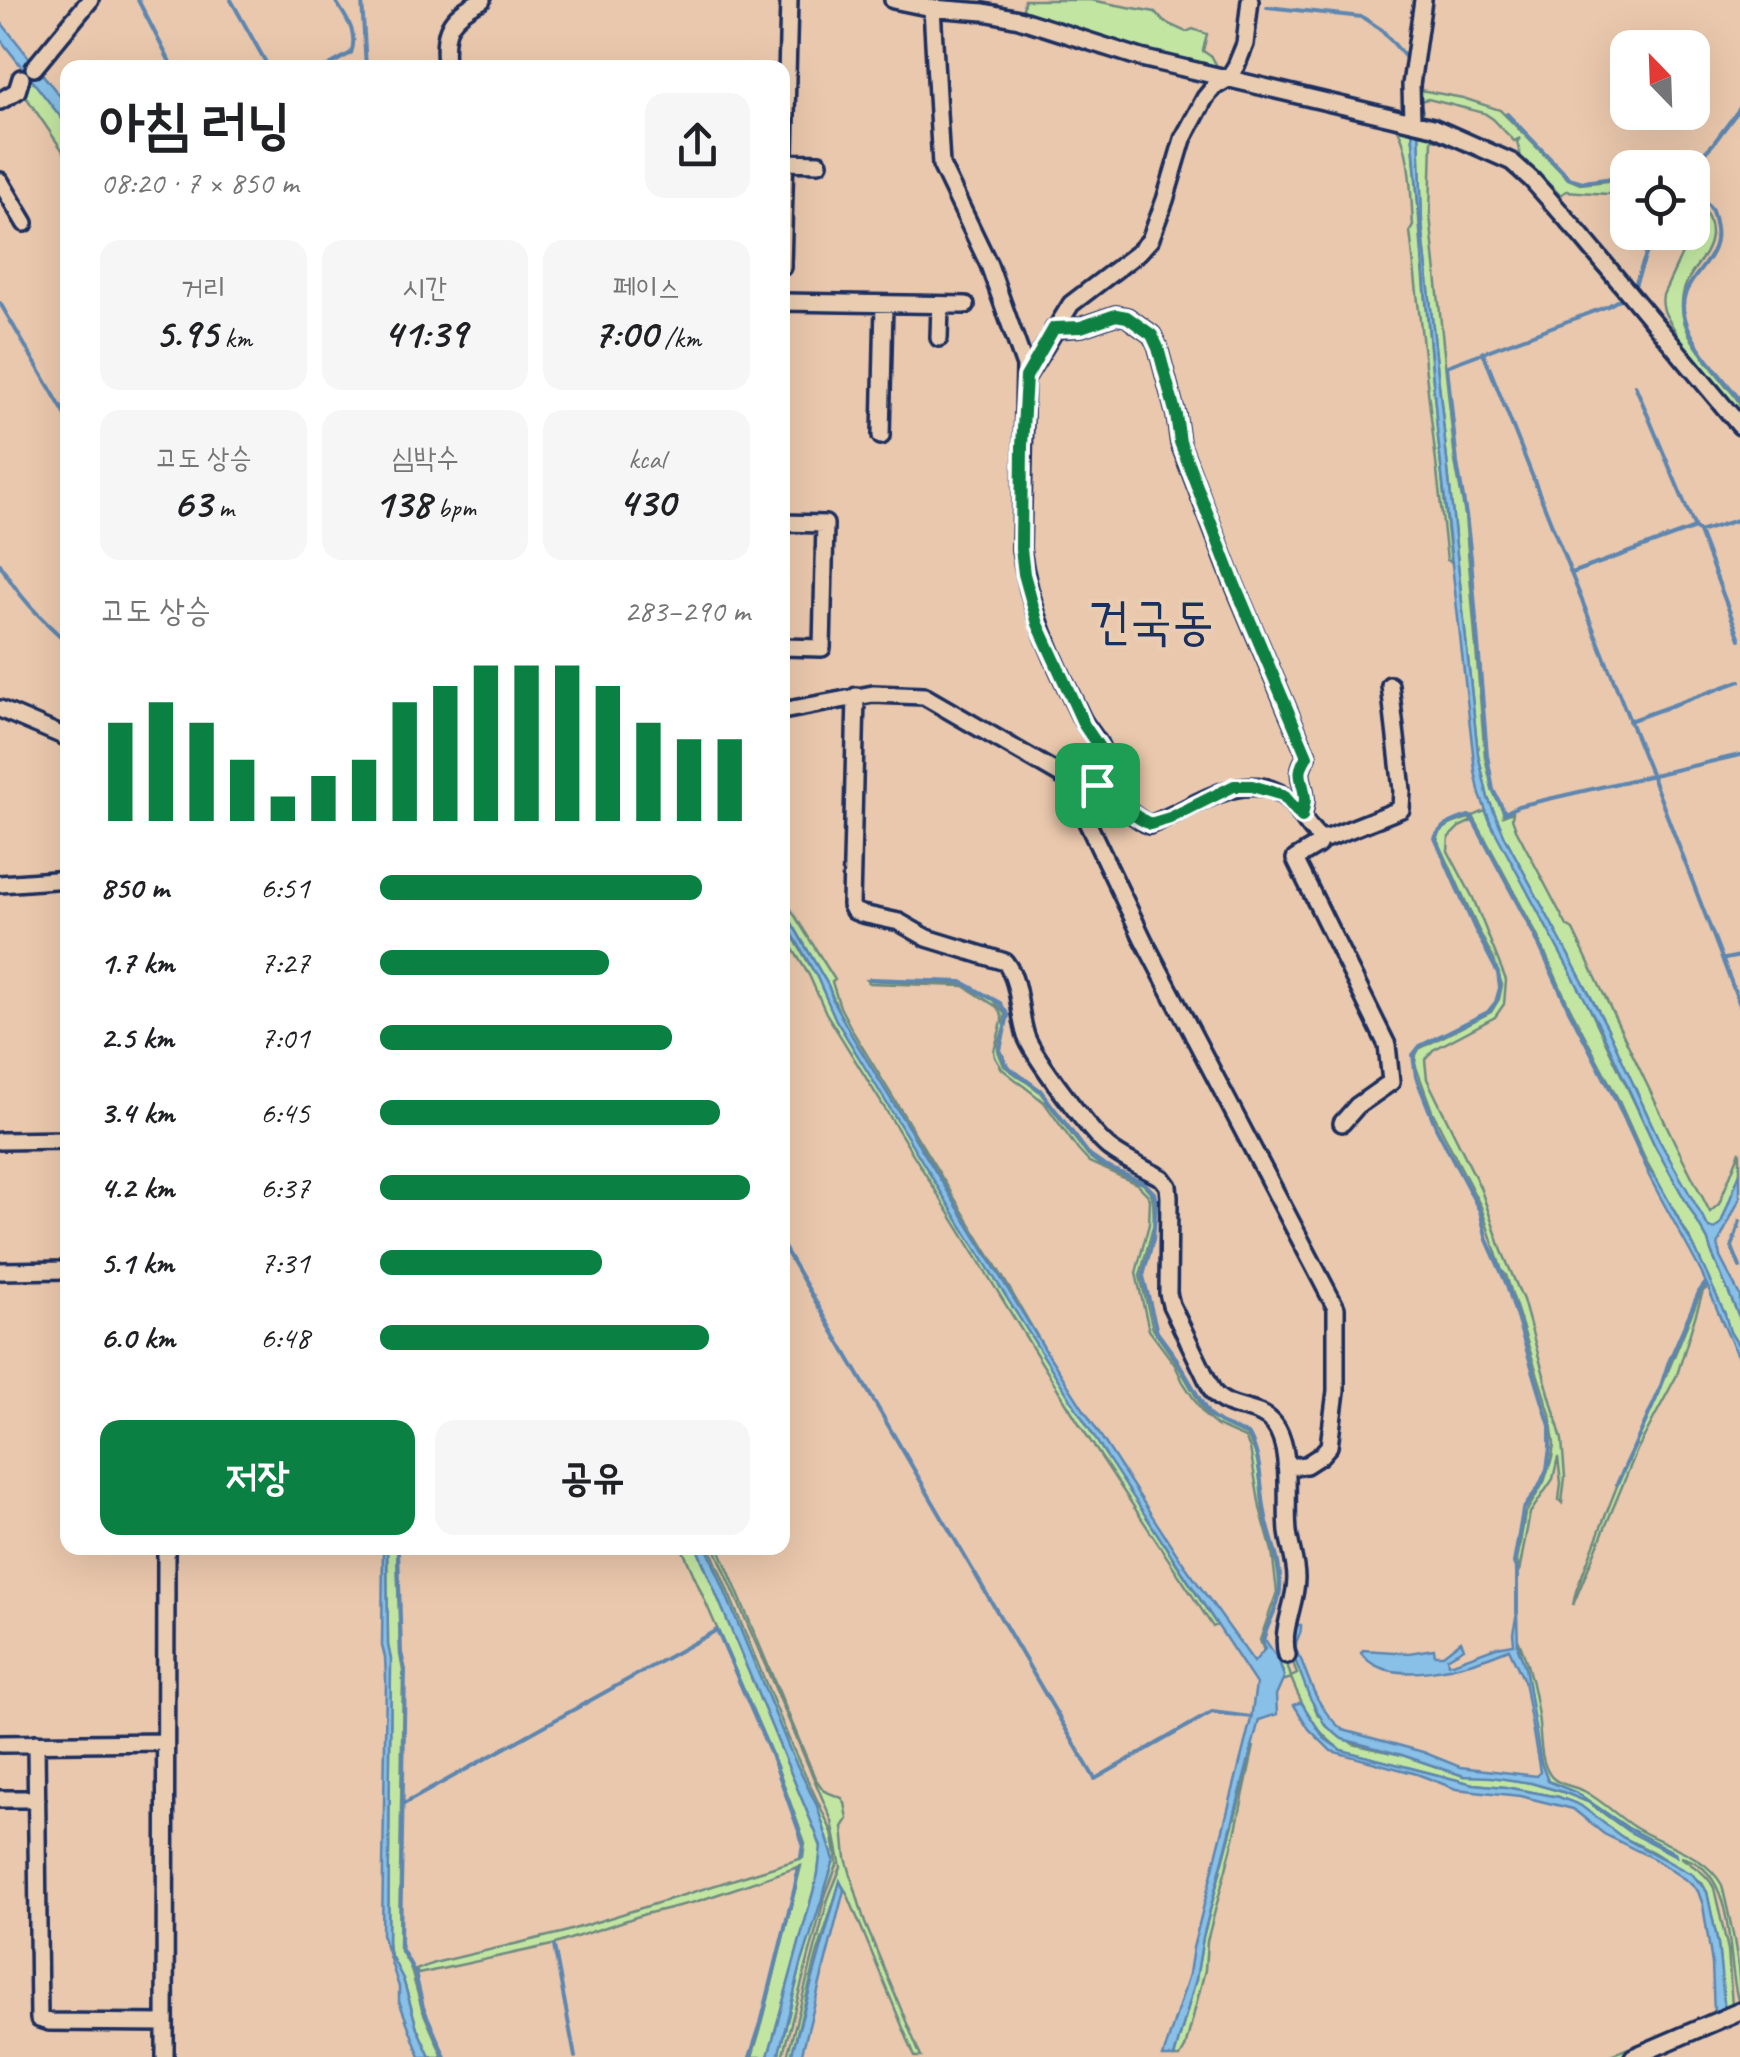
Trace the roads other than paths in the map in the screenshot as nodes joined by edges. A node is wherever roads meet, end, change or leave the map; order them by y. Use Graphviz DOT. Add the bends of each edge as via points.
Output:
graph roads {
  1 [pos="90,0"];
  2 [pos="482,0"];
  3 [pos="789,0"];
  4 [pos="892,0"];
  5 [pos="1423,0"];
  6 [pos="1244,1"];
  7 [pos="978,6"];
  8 [pos="932,8"];
  9 [pos="445,60"];
  10 [pos="788,60"];
  11 [pos="1228,79"];
  12 [pos="0,101"];
  13 [pos="1412,122"];
  14 [pos="790,162"];
  15 [pos="818,163"];
  16 [pos="0,181"];
  17 [pos="25,223"];
  18 [pos="790,302"];
  19 [pos="884,304"];
  20 [pos="940,305"];
  21 [pos="966,306"];
  22 [pos="1054,328"];
  23 [pos="939,338"];
  24 [pos="1026,377"];
  25 [pos="1740,426"];
  26 [pos="881,436"];
  27 [pos="790,524"];
  28 [pos="790,647"];
  29 [pos="1390,685"];
  30 [pos="856,696"];
  31 [pos="0,709"];
  32 [pos="790,709"];
  33 [pos="60,735"];
  34 [pos="1067,780"];
  35 [pos="1097,785"];
  36 [pos="1302,817"];
  37 [pos="1320,838"];
  38 [pos="60,880"];
  39 [pos="0,884"];
  40 [pos="1342,1123"];
  41 [pos="0,1140"];
  42 [pos="60,1140"];
  43 [pos="0,1270"];
  44 [pos="60,1270"];
  45 [pos="1286,1467"];
  46 [pos="166,1555"];
  47 [pos="1286,1655"];
  48 [pos="165,1742"];
  49 [pos="0,1744"];
  50 [pos="36,1744"];
  51 [pos="0,1799"];
  52 [pos="37,1799"];
  53 [pos="1740,2011"];
  54 [pos="166,2024"];
  55 [pos="166,2057"];
  56 [pos="1633,2057"];
  1 -- 12 [label="street" via="17,91"];
  2 -- 9 [label="street" via="447,29"];
  3 -- 10 [label="street"];
  4 -- 8 [label="street"];
  5 -- 13 [label="street"];
  6 -- 11 [label="street" via="1245,44"];
  7 -- 8 [label="street"];
  7 -- 11 [label="street"];
  8 -- 24 [label="street" via="941,164 1007,312"];
  11 -- 13 [label="street"];
  11 -- 22 [label="street" via="1205,98 1183,138 1150,240 1071,304"];
  13 -- 25 [label="street" via="1512,162 1532,180"];
  14 -- 15 [label="street"];
  16 -- 17 [label="street"];
  18 -- 19 [label="street"];
  19 -- 20 [label="street"];
  19 -- 26 [label="street"];
  20 -- 21 [label="street"];
  20 -- 23 [label="street"];
  22 -- 24 [label="street"];
  22 -- 36 [label="street" via="1116,315 1152,335 1180,442 1307,756 1299,776"];
  24 -- 35 [label="street" via="1024,574 1038,624 1103,753"];
  27 -- 28 [label="street" via="824,524 822,648"];
  29 -- 37 [label="street" via="1401,808"];
  30 -- 32 [label="street"];
  30 -- 34 [label="street" via="924,696"];
  30 -- 45 [label="street" via="850,905 1005,962 1026,1036 1050,1074 1104,1145 1168,1186 1171,1305 1213,1392 1275,1426"];
  31 -- 33 [label="street"];
  34 -- 35 [label="street" via="1083,788"];
  34 -- 45 [label="street" via="1336,1308 1329,1446 1306,1464"];
  35 -- 36 [label="street" via="1150,824 1234,786 1283,795"];
  36 -- 37 [label="street"];
  37 -- 40 [label="street" via="1295,859 1387,1045 1391,1082"];
  38 -- 39 [label="street"];
  41 -- 42 [label="street"];
  43 -- 44 [label="street"];
  45 -- 47 [label="street" via="1296,1575"];
  46 -- 48 [label="street"];
  48 -- 50 [label="street"];
  48 -- 54 [label="street"];
  49 -- 50 [label="street"];
  50 -- 52 [label="street"];
  51 -- 52 [label="street"];
  52 -- 54 [label="street" via="39,2020"];
  53 -- 56 [label="street"];
  54 -- 55 [label="street"];
}
